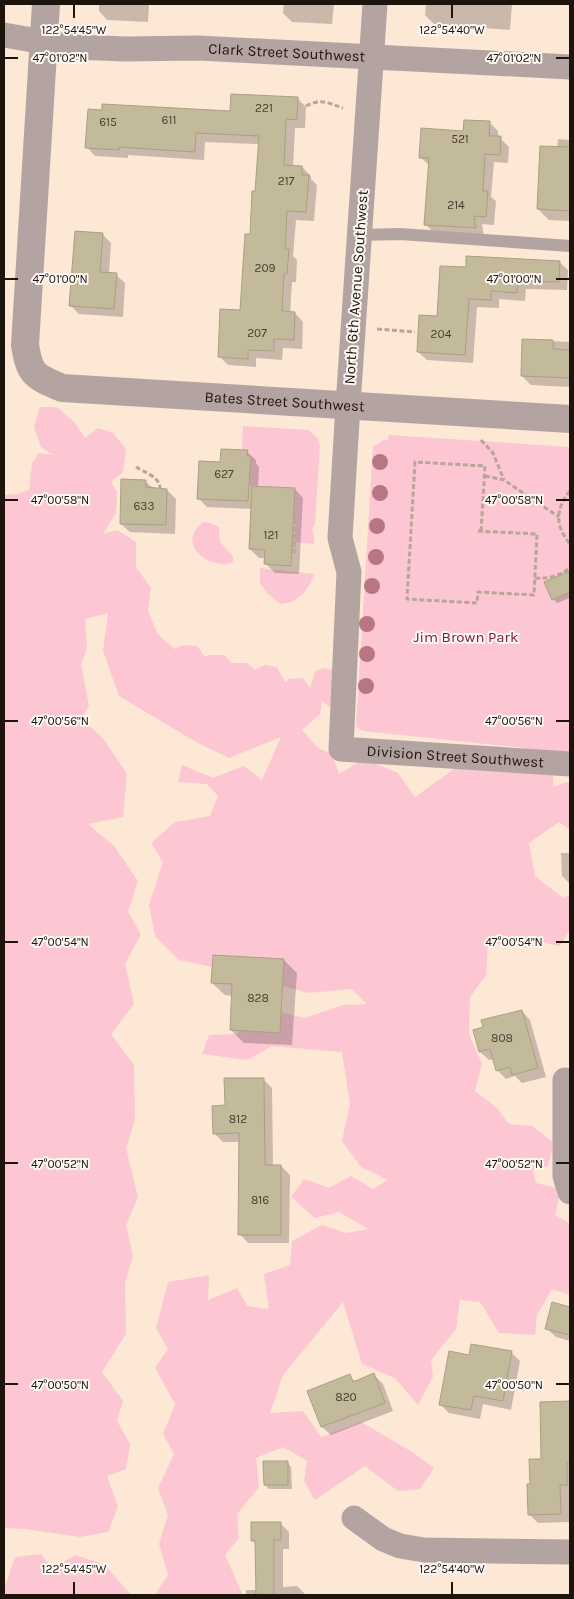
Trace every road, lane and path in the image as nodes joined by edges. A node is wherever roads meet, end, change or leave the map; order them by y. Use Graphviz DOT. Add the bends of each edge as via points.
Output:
graph roads {
  1 [pos="46,4"];
  2 [pos="375,4"];
  3 [pos="4,36"];
  4 [pos="43,42"];
  5 [pos="372,56"];
  6 [pos="570,67"];
  7 [pos="306,106"];
  8 [pos="344,108"];
  9 [pos="360,235"];
  10 [pos="570,246"];
  11 [pos="376,330"];
  12 [pos="415,332"];
  13 [pos="348,406"];
  14 [pos="570,418"];
  15 [pos="480,438"];
  16 [pos="136,467"];
  17 [pos="485,476"];
  18 [pos="504,480"];
  19 [pos="160,488"];
  20 [pos="570,491"];
  21 [pos="559,517"];
  22 [pos="294,520"];
  23 [pos="570,544"];
  24 [pos="294,553"];
  25 [pos="570,568"];
  26 [pos="535,578"];
  27 [pos="341,749"];
  28 [pos="570,764"];
  29 [pos="566,1080"];
  30 [pos="570,1192"];
  31 [pos="354,1518"];
  32 [pos="570,1552"];
  1 -- 4 [label="street, Bates Street Southwest"];
  2 -- 5 [label="street, North 6th Avenue Southwest"];
  3 -- 4 [label="street, Clark Street Southwest"];
  4 -- 5 [label="street, Clark Street Southwest" via="72,47 198,48"];
  4 -- 13 [label="street, Bates Street Southwest" via="25,345 30,368 38,377 62,388"];
  5 -- 6 [label="street, Clark Street Southwest"];
  5 -- 9 [label="street, North 6th Avenue Southwest"];
  7 -- 8 [label="path" via="324,101"];
  9 -- 10 [label="lane" via="400,234"];
  9 -- 13 [label="street, North 6th Avenue Southwest"];
  11 -- 12 [label="path"];
  13 -- 14 [label="street, Bates Street Southwest"];
  13 -- 27 [label="street, North 6th Avenue Southwest" via="340,538 349,572"];
  15 -- 18 [label="path" via="492,453"];
  16 -- 19 [label="path" via="157,480"];
  17 -- 18 [label="path"];
  17 -- 26 [label="path" via="479,531 537,534"];
  17 -- 26 [label="path" via="485,466 415,462 407,599 477,602 478,592 534,595"];
  18 -- 21 [label="path"];
  20 -- 21 [label="path" via="563,499"];
  21 -- 23 [label="path" via="562,534"];
  22 -- 24 [label="path"];
  25 -- 26 [label="path" via="555,577"];
  27 -- 28 [label="street, Division Street Southwest"];
  29 -- 30 [label="street" via="566,1176"];
  31 -- 32 [label="street" via="383,1540 424,1550"];
}
